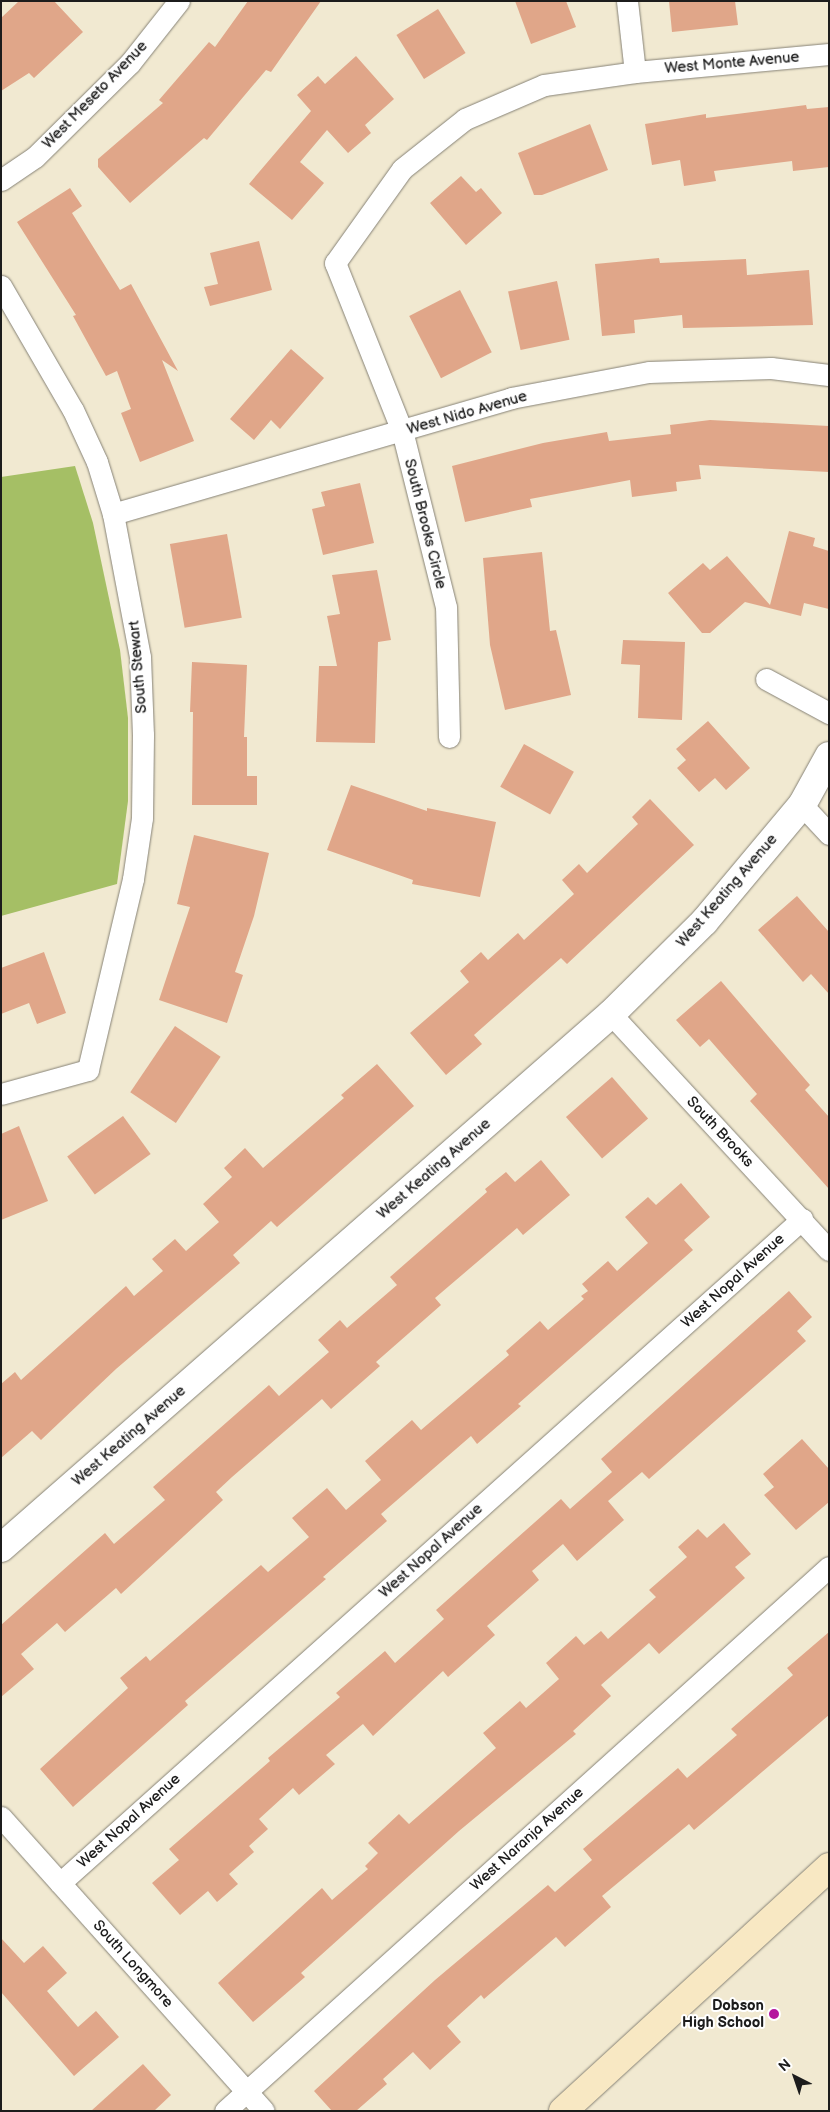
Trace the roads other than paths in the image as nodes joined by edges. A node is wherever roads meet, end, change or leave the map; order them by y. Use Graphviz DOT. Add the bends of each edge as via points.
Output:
graph roads {
  1 [pos="179,1"];
  2 [pos="627,1"];
  3 [pos="829,54"];
  4 [pos="635,72"];
  5 [pos="1,180"];
  6 [pos="335,263"];
  7 [pos="1,286"];
  8 [pos="829,374"];
  9 [pos="402,431"];
  10 [pos="113,514"];
  11 [pos="766,679"];
  12 [pos="829,713"];
  13 [pos="449,738"];
  14 [pos="829,756"];
  15 [pos="802,805"];
  16 [pos="829,834"];
  17 [pos="611,1014"];
  18 [pos="1,1094"];
  19 [pos="802,1219"];
  20 [pos="829,1250"];
  21 [pos="1,1548"];
  22 [pos="829,1567"];
  23 [pos="1,1817"];
  24 [pos="829,1867"];
  25 [pos="60,1882"];
  26 [pos="247,2092"];
  27 [pos="225,2111"];
  28 [pos="264,2111"];
  29 [pos="563,2111"];
  1 -- 5 [label="street, West Meseto Avenue" via="130,63 35,157"];
  2 -- 4 [label="street"];
  3 -- 4 [label="street, West Monte Avenue"];
  4 -- 6 [label="street, West Monte Avenue" via="544,85 465,119 402,169"];
  6 -- 9 [label="street, South Brooks Circle"];
  7 -- 10 [label="street, South Stewart" via="73,410 97,462"];
  8 -- 9 [label="street, West Nido Avenue" via="771,368 649,372 511,398"];
  9 -- 10 [label="street, West Nido Avenue"];
  9 -- 13 [label="street, South Brooks Circle" via="446,607"];
  10 -- 18 [label="street, South Stewart" via="140,657 142,818 133,878 88,1070"];
  11 -- 12 [label="street"];
  14 -- 15 [label="street, West Keating Avenue"];
  15 -- 16 [label="street"];
  15 -- 17 [label="street, West Keating Avenue" via="704,922"];
  17 -- 19 [label="street, South Brooks"];
  17 -- 21 [label="street, West Keating Avenue"];
  19 -- 20 [label="street, South Brooks"];
  19 -- 25 [label="street, West Nopal Avenue"];
  22 -- 26 [label="street, West Naranja Avenue"];
  23 -- 25 [label="street, South Longmore"];
  24 -- 29 [label="main road"];
  25 -- 26 [label="street, South Longmore"];
  26 -- 27 [label="street, West Naranja Avenue"];
  26 -- 28 [label="street, South Longmore"];
}
